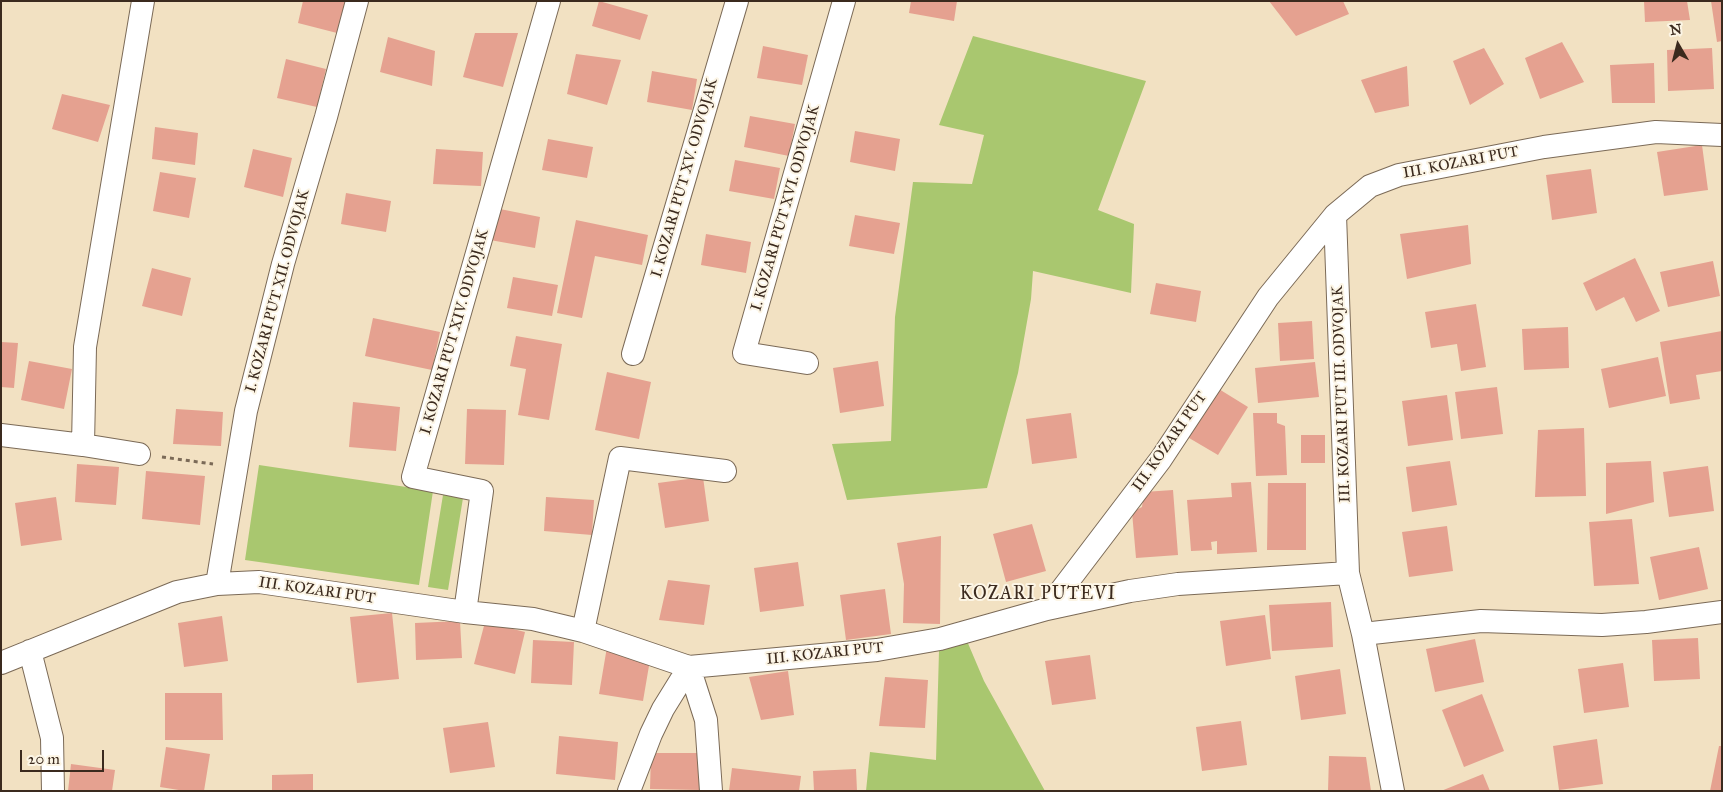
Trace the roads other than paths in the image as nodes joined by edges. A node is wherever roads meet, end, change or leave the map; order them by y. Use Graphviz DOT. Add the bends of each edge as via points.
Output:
graph roads {
  1 [pos="143,1"];
  2 [pos="357,1"];
  3 [pos="549,1"];
  4 [pos="737,1"];
  5 [pos="844,1"];
  6 [pos="1722,135"];
  7 [pos="1335,215"];
  8 [pos="633,354"];
  9 [pos="806,362"];
  10 [pos="1,435"];
  11 [pos="83,445"];
  12 [pos="139,454"];
  13 [pos="726,471"];
  14 [pos="1348,573"];
  15 [pos="217,584"];
  16 [pos="1047,609"];
  17 [pos="465,612"];
  18 [pos="1722,612"];
  19 [pos="583,631"];
  20 [pos="1364,634"];
  21 [pos="30,651"];
  22 [pos="1,663"];
  23 [pos="689,667"];
  24 [pos="52,791"];
  25 [pos="629,791"];
  26 [pos="710,791"];
  27 [pos="1393,791"];
  1 -- 11 [label="street" via="85,347"];
  2 -- 15 [label="street, I. KOZARI PUT XII. ODVOJAK" via="282,264 246,411"];
  3 -- 17 [label="street, I. KOZARI PUT XIV. ODVOJAK" via="413,477 482,491"];
  4 -- 8 [label="street, I. KOZARI PUT XV. ODVOJAK"];
  5 -- 9 [label="street, I. KOZARI PUT XVI. ODVOJAK" via="744,353"];
  6 -- 7 [label="street, III. KOZARI PUT" via="1656,132 1544,147 1400,175 1370,186"];
  7 -- 14 [label="street, III. KOZARI PUT III. ODVOJAK"];
  7 -- 16 [label="street, III. KOZARI PUT" via="1268,297 1161,459"];
  10 -- 11 [label="street"];
  11 -- 12 [label="street"];
  13 -- 19 [label="street" via="620,458"];
  14 -- 16 [label="street" via="1178,584"];
  14 -- 20 [label="street, III. KOZARI PUT III. ODVOJAK"];
  15 -- 17 [label="street, III. KOZARI PUT" via="259,582"];
  15 -- 21 [label="street, III. KOZARI PUT" via="177,592"];
  16 -- 23 [label="street, III. KOZARI PUT" via="940,639 877,650"];
  17 -- 19 [label="street, III. KOZARI PUT" via="533,619"];
  18 -- 20 [label="street" via="1602,625 1481,621"];
  19 -- 23 [label="street, III. KOZARI PUT"];
  20 -- 27 [label="street, III. KOZARI PUT III. ODVOJAK"];
  21 -- 22 [label="street, III. KOZARI PUT"];
  21 -- 24 [label="street" via="52,738"];
  23 -- 25 [label="street" via="663,709"];
  23 -- 26 [label="street" via="706,720"];
}
